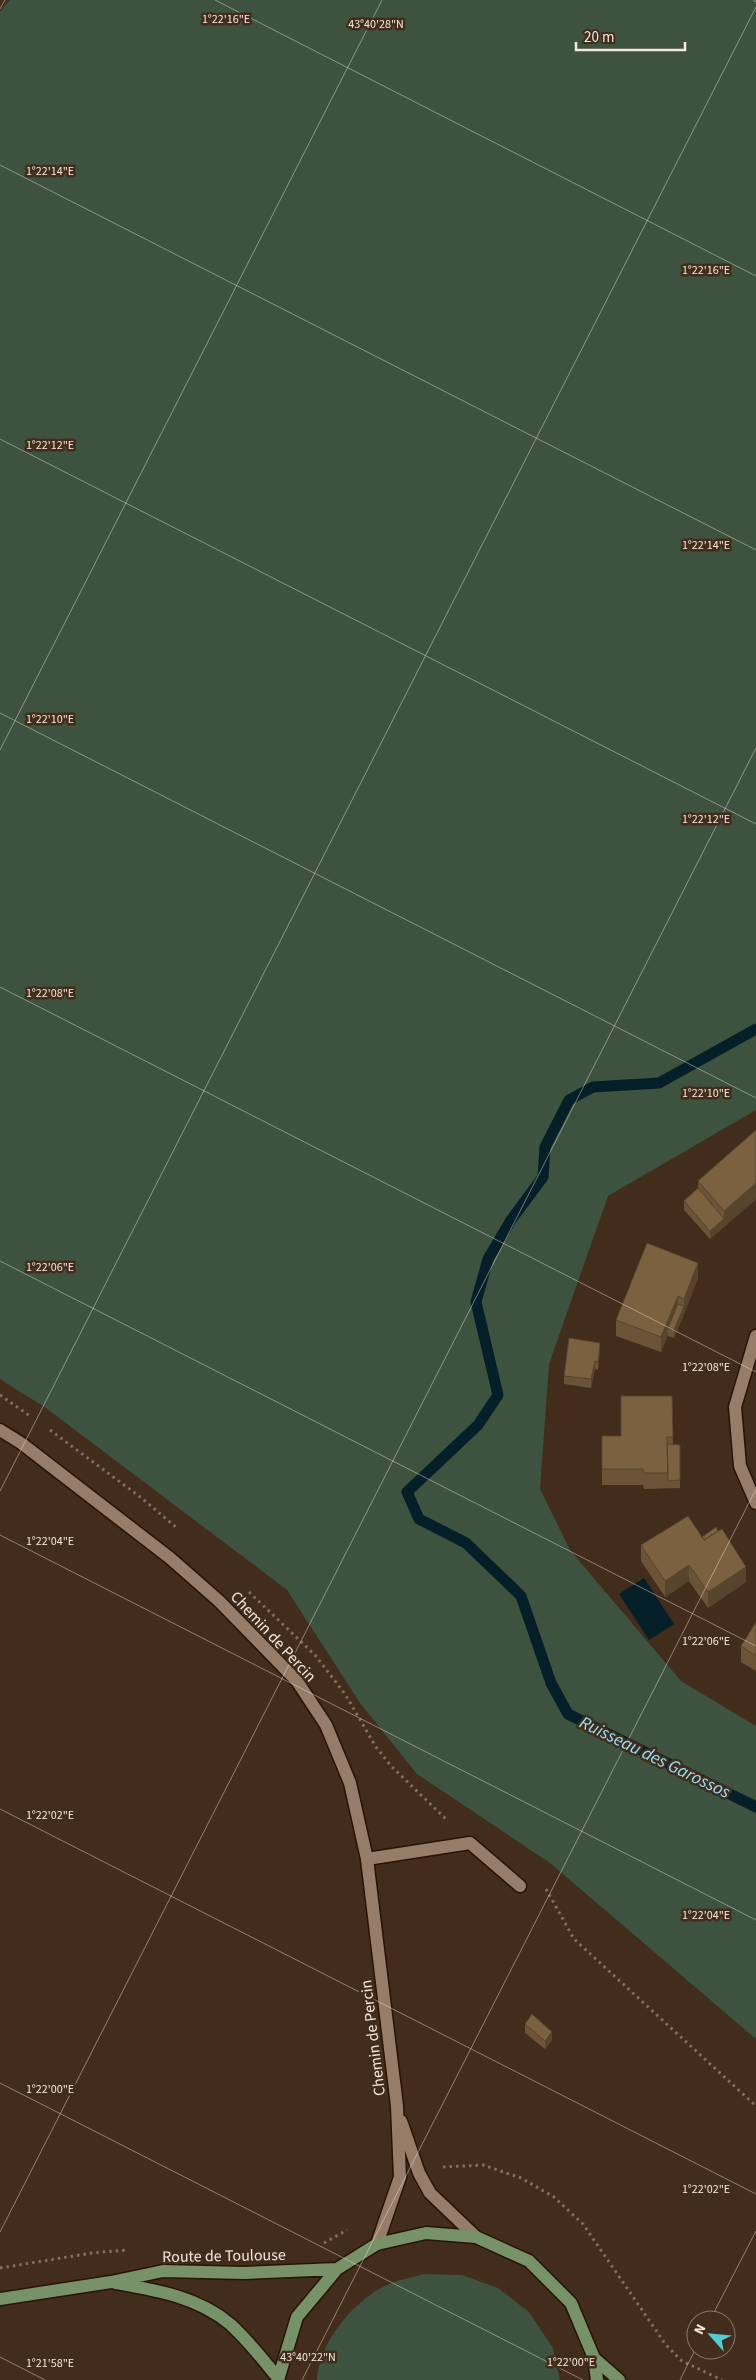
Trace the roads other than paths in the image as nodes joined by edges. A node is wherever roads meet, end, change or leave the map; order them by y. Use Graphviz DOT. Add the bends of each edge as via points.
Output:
graph roads {
  1 [pos="756,1336"];
  2 [pos="0,1430"];
  3 [pos="756,1503"];
  4 [pos="367,1859"];
  5 [pos="520,1886"];
  6 [pos="397,2106"];
  7 [pos="476,2237"];
  8 [pos="377,2244"];
  9 [pos="337,2269"];
  10 [pos="112,2282"];
  11 [pos="0,2299"];
  12 [pos="594,2358"];
  13 [pos="278,2379"];
  14 [pos="597,2380"];
  15 [pos="619,2380"];
  1 -- 3 [label="street" via="735,1407 740,1466"];
  2 -- 4 [label="street, Chemin de Percin" via="170,1558 218,1601 297,1681 326,1725 350,1783"];
  4 -- 5 [label="street" via="470,1843"];
  4 -- 6 [label="street, Chemin de Percin"];
  6 -- 7 [label="street, Chemin de Percin" via="419,2172 430,2194"];
  6 -- 8 [label="street, Chemin de Percin" via="400,2177"];
  7 -- 8 [label="main road" via="426,2233"];
  7 -- 12 [label="main road" via="529,2261 571,2303"];
  8 -- 9 [label="main road"];
  9 -- 10 [label="main road, Route de Toulouse" via="244,2273 163,2271"];
  9 -- 13 [label="main road" via="297,2318"];
  10 -- 11 [label="main road, Route de Toulouse"];
  10 -- 13 [label="main road, Route de Toulouse" via="166,2292 206,2308 230,2324"];
  12 -- 14 [label="main road"];
  12 -- 15 [label="main road"];
}
